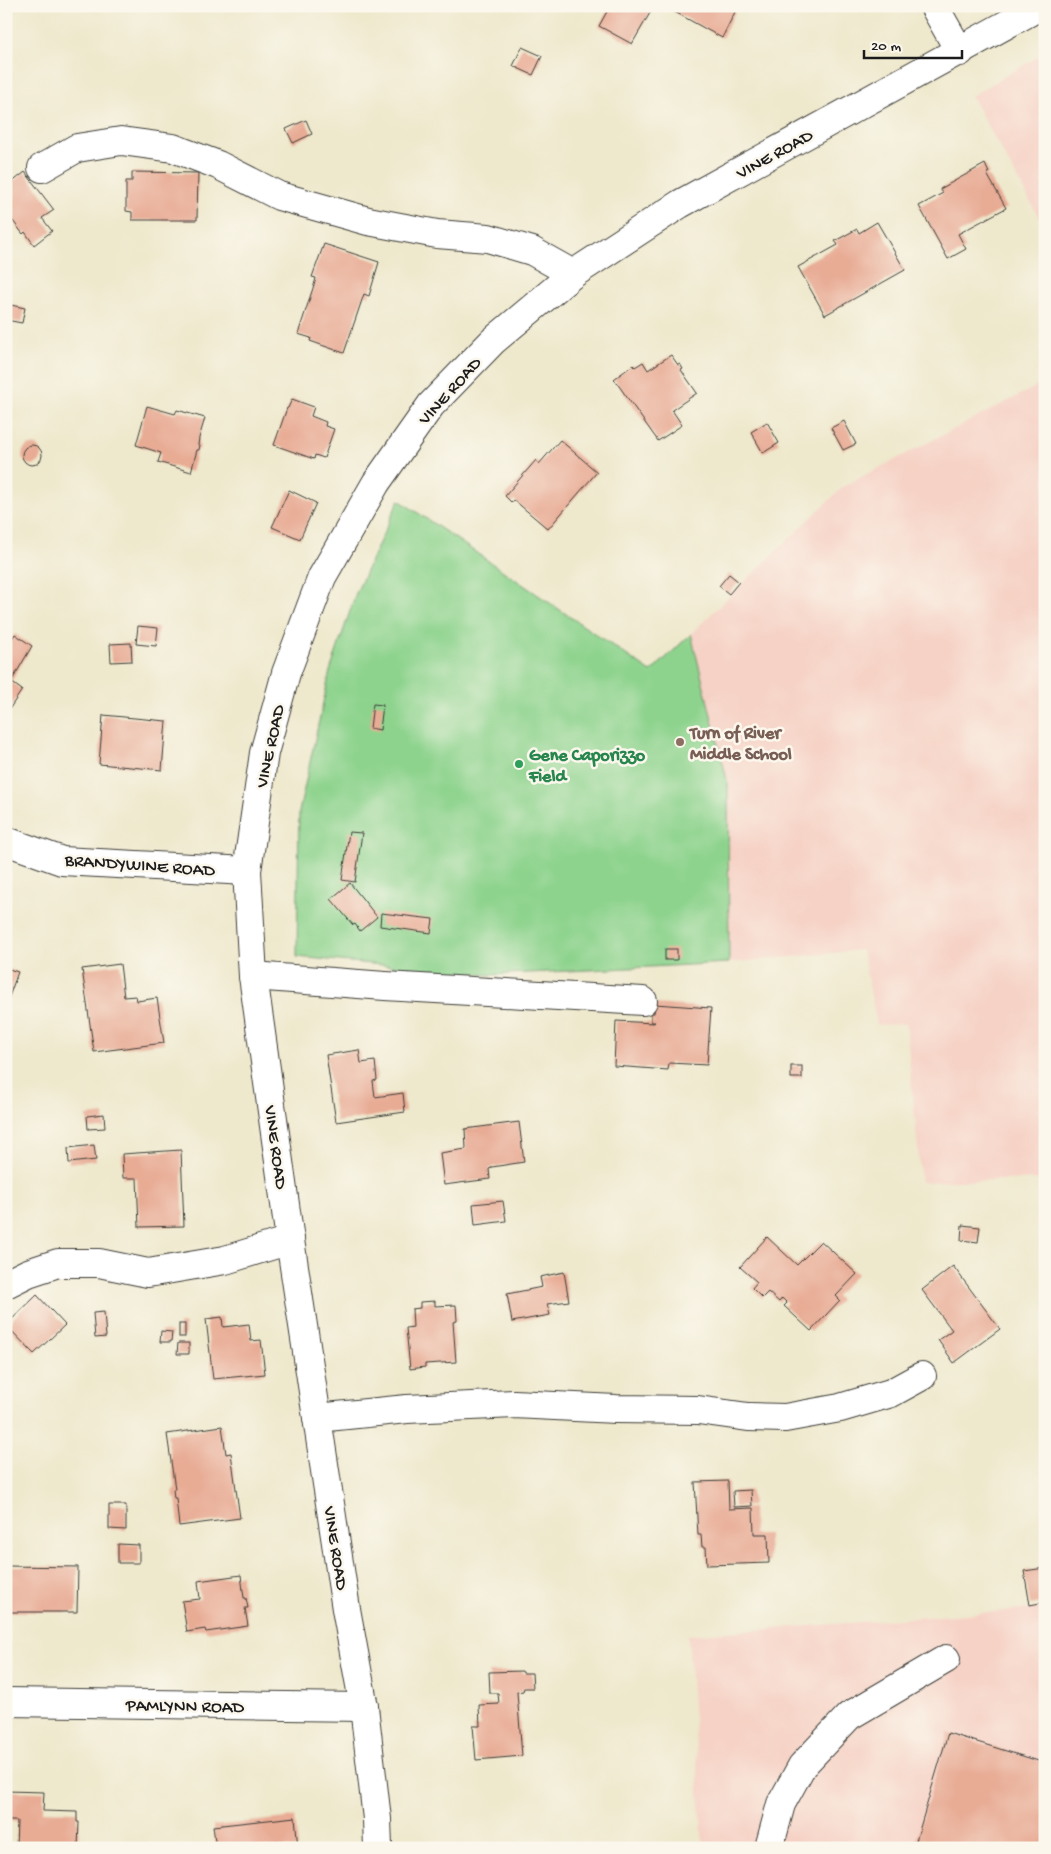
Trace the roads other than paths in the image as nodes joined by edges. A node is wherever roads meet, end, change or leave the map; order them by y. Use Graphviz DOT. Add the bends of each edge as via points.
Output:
graph roads {
  1 [pos="934,6"];
  2 [pos="1040,6"];
  3 [pos="960,52"];
  4 [pos="42,168"];
  5 [pos="573,274"];
  6 [pos="6,841"];
  7 [pos="247,871"];
  8 [pos="253,976"];
  9 [pos="643,1001"];
  10 [pos="290,1240"];
  11 [pos="6,1284"];
  12 [pos="922,1376"];
  13 [pos="317,1418"];
  14 [pos="946,1659"];
  15 [pos="6,1702"];
  16 [pos="364,1707"];
  17 [pos="378,1848"];
  18 [pos="769,1848"];
  1 -- 3 [label="street"];
  2 -- 3 [label="street, VINE ROAD"];
  3 -- 5 [label="street, VINE ROAD" via="680,204"];
  4 -- 5 [label="street" via="77,148 121,141 173,148 218,165 279,196 368,221 436,234 488,238 532,251"];
  5 -- 7 [label="street, VINE ROAD" via="493,341 431,405 376,483 322,576 286,673 264,753"];
  6 -- 7 [label="street, BRANDYWINE ROAD" via="62,861"];
  7 -- 8 [label="street, VINE ROAD"];
  8 -- 9 [label="street"];
  8 -- 10 [label="street, VINE ROAD"];
  10 -- 11 [label="street" via="224,1260 148,1273 100,1263 58,1264"];
  10 -- 13 [label="street, VINE ROAD"];
  12 -- 13 [label="street" via="891,1393 840,1408 785,1418 698,1410 514,1404 407,1409"];
  13 -- 16 [label="street, VINE ROAD"];
  14 -- 18 [label="street" via="849,1716 808,1758 781,1804"];
  15 -- 16 [label="street, PAMLYNN ROAD"];
  16 -- 17 [label="street, VINE ROAD"];
}
